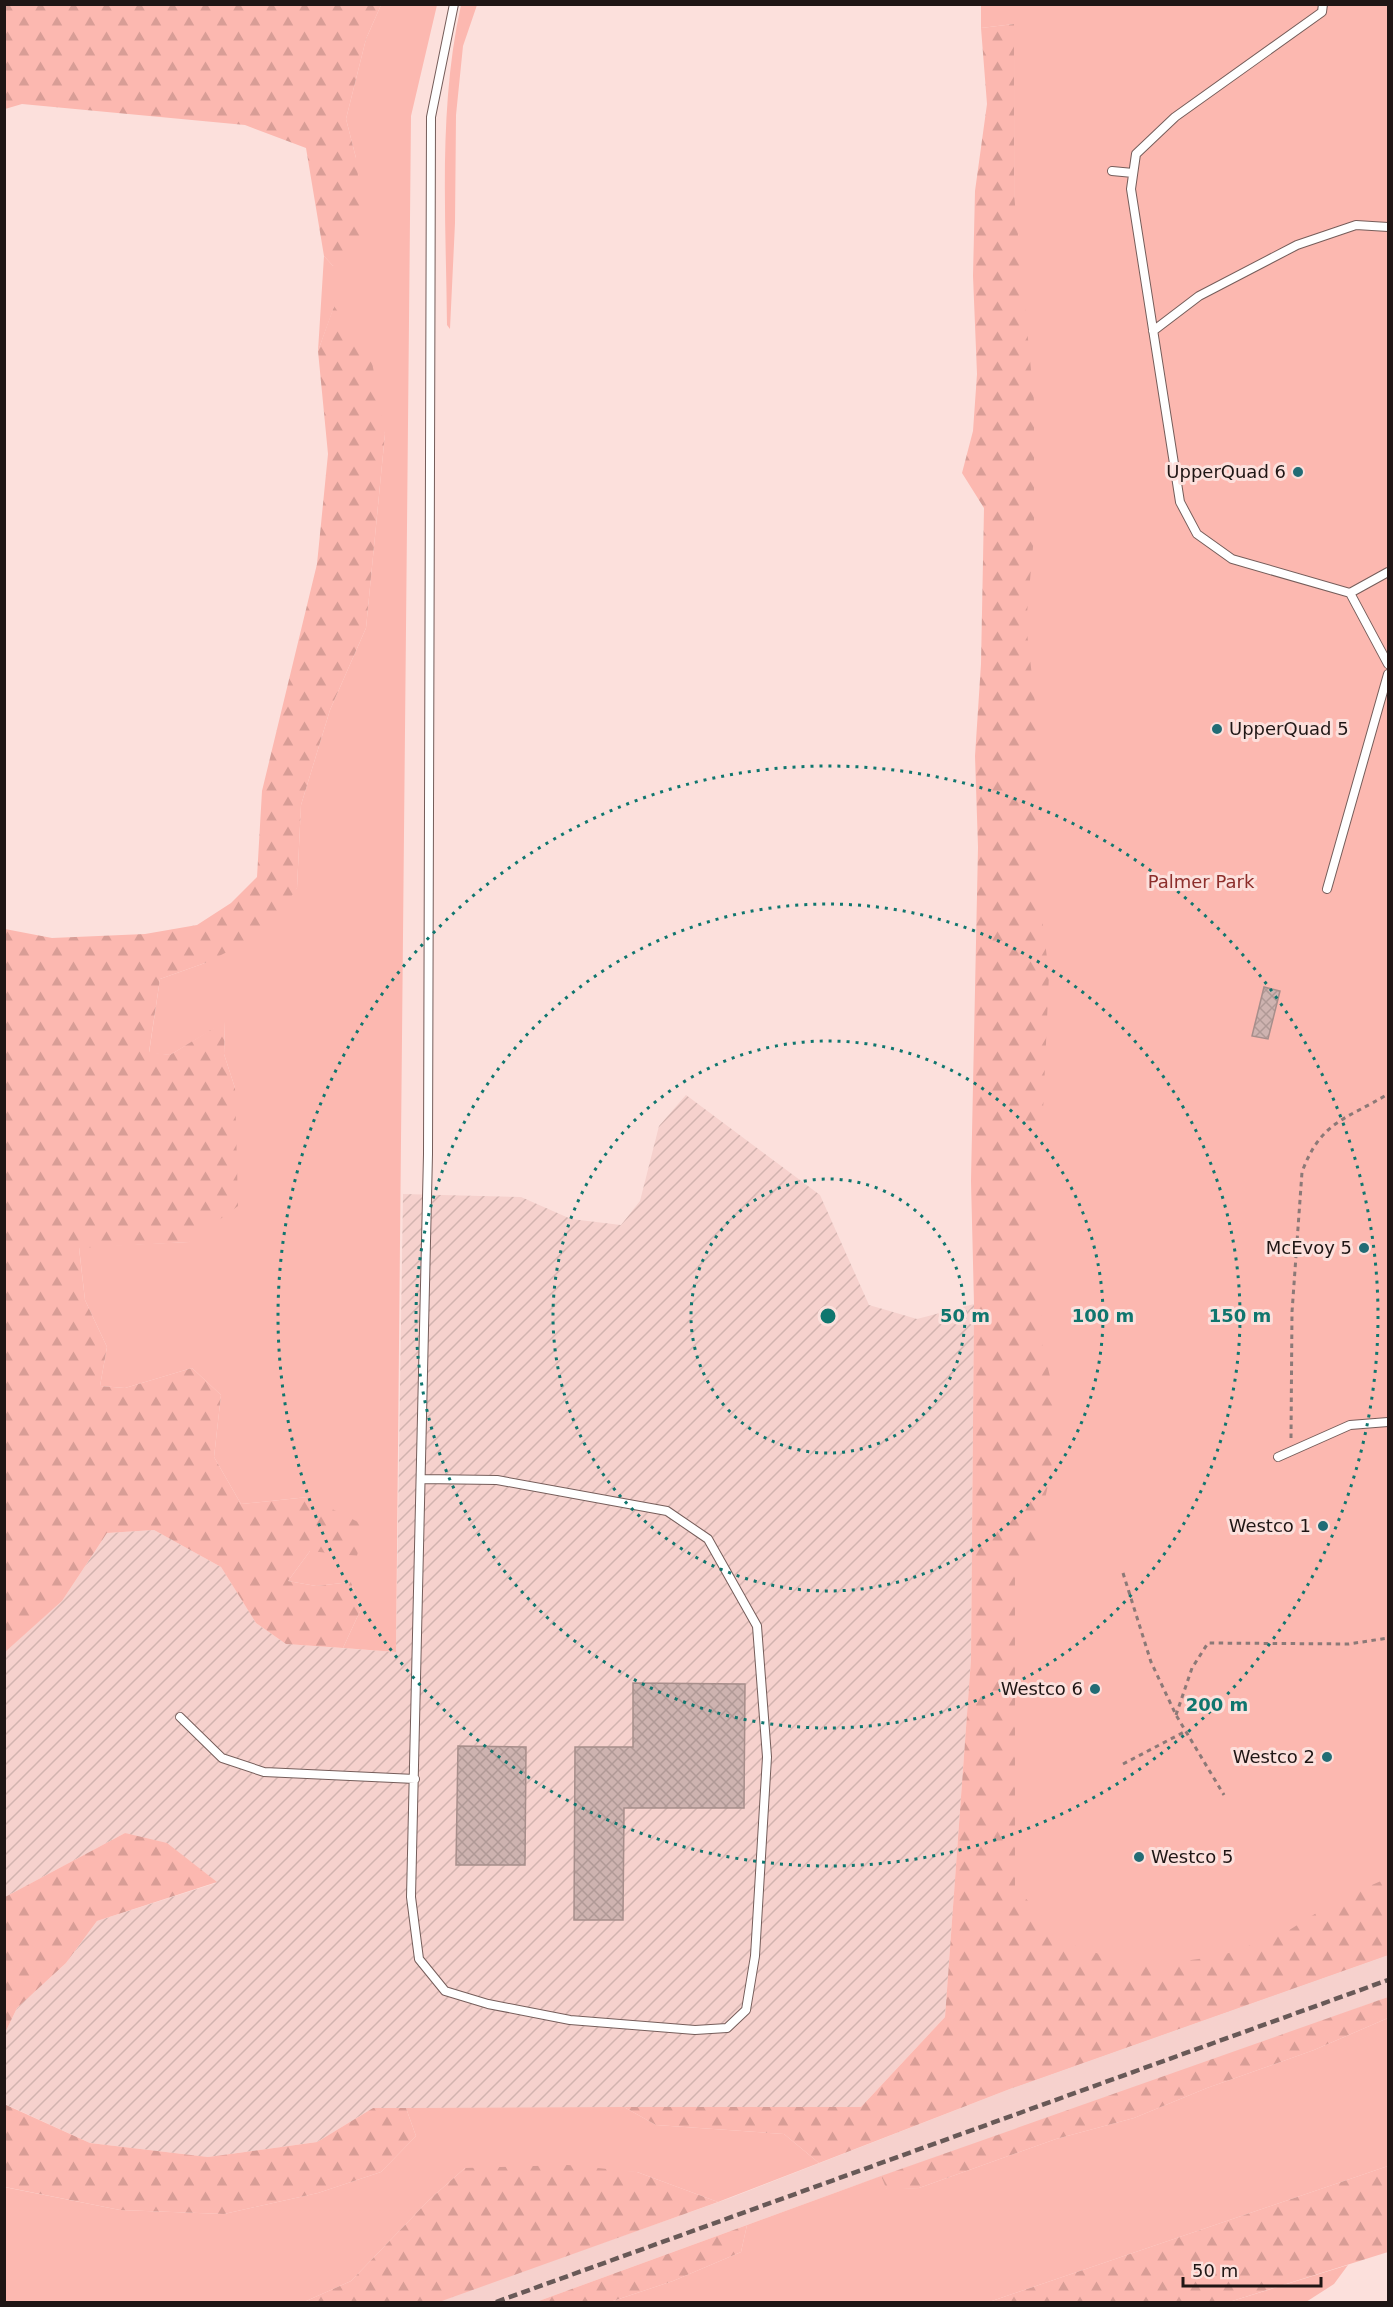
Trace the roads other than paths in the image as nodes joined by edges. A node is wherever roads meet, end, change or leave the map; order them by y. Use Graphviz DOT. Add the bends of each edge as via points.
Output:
graph roads {
  1 [pos="454,4"];
  2 [pos="1323,4"];
  3 [pos="1112,171"];
  4 [pos="1133,173"];
  5 [pos="1389,227"];
  6 [pos="1154,331"];
  7 [pos="1389,572"];
  8 [pos="1350,593"];
  9 [pos="1389,664"];
  10 [pos="1389,674"];
  11 [pos="1327,889"];
  12 [pos="1389,1422"];
  13 [pos="1278,1457"];
  14 [pos="421,1479"];
  15 [pos="180,1717"];
  16 [pos="415,1779"];
  1 -- 14 [label="lane" via="432,117 428,1142"];
  2 -- 4 [label="lane" via="1322,12 1175,117 1136,154"];
  3 -- 4 [label="lane"];
  4 -- 6 [label="lane" via="1131,189"];
  5 -- 6 [label="lane" via="1356,225 1297,245 1199,296"];
  6 -- 8 [label="lane" via="1180,502 1197,534 1232,559"];
  7 -- 8 [label="lane"];
  8 -- 9 [label="lane"];
  10 -- 11 [label="lane"];
  12 -- 13 [label="lane" via="1350,1425"];
  14 -- 16 [label="lane"];
  14 -- 16 [label="lane" via="497,1480 667,1511 708,1539 757,1626 767,1757 755,1956 746,2010 727,2028 695,2030 570,2020 445,1991 419,1959 411,1897"];
  15 -- 16 [label="lane" via="222,1758 264,1772"];
}
